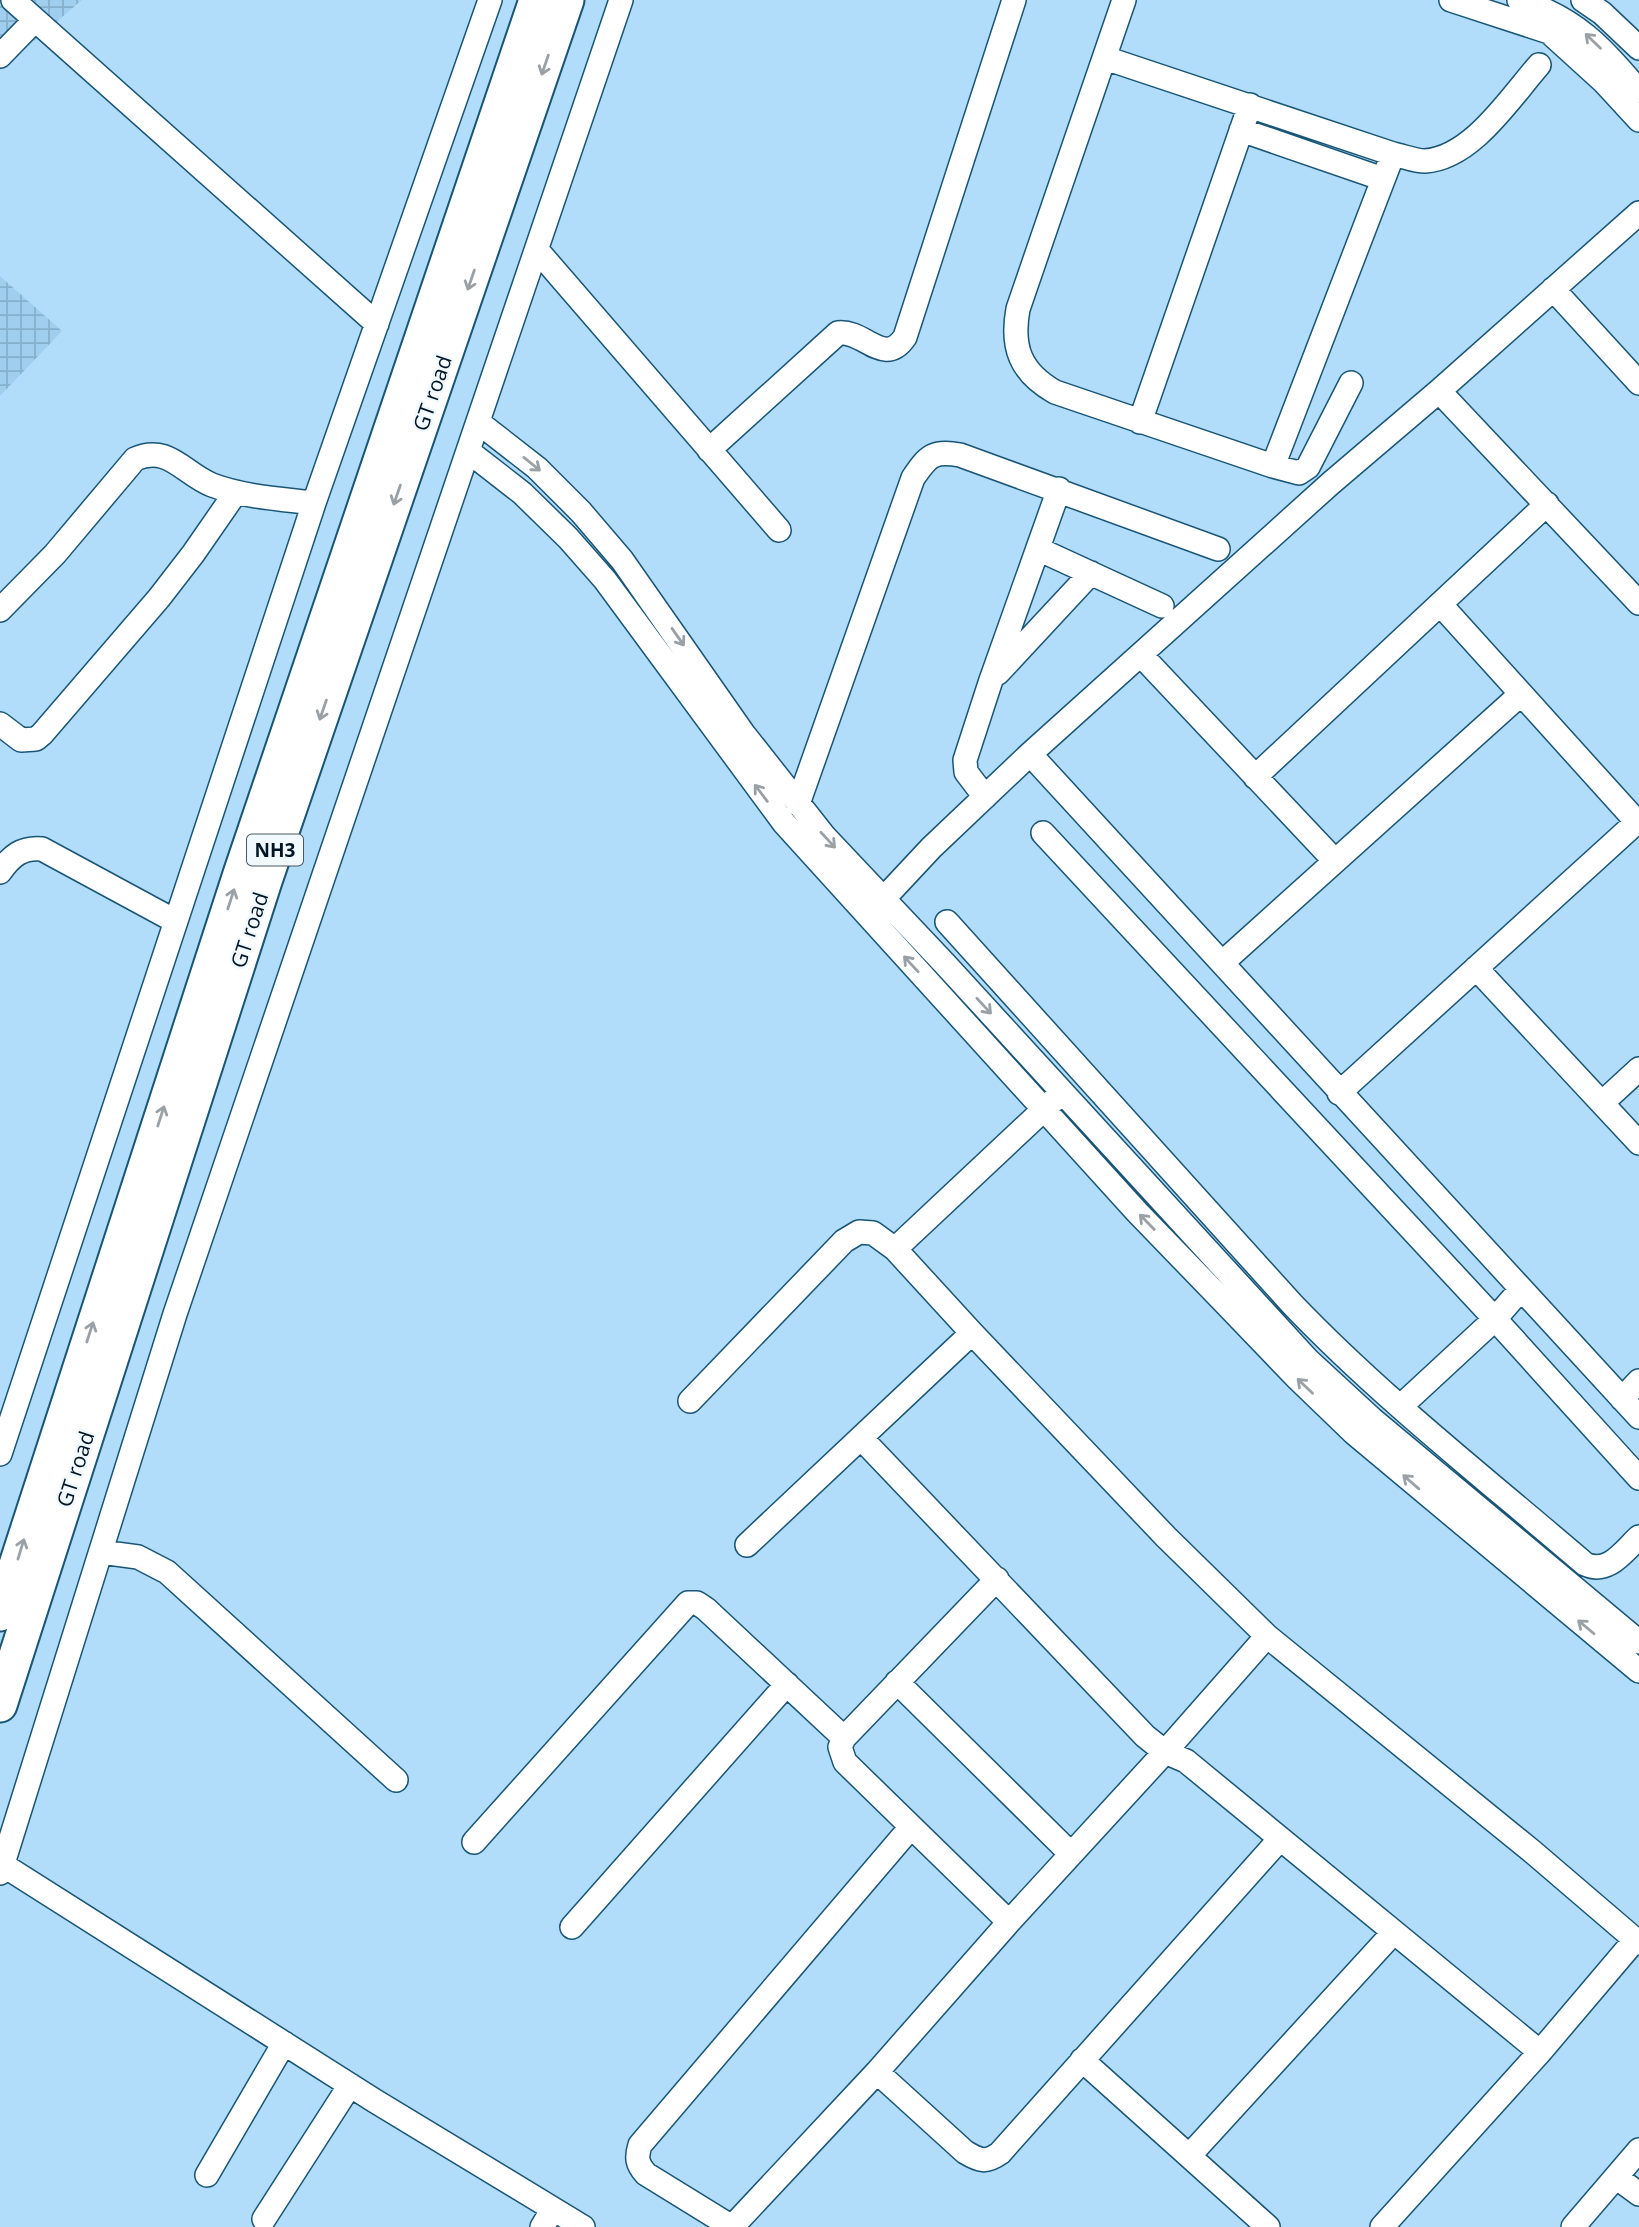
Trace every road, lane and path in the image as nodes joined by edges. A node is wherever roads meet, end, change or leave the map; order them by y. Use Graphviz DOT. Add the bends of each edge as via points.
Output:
graph roads {
  1 [pos="13,0"];
  2 [pos="490,0"];
  3 [pos="536,0"];
  4 [pos="567,0"];
  5 [pos="621,0"];
  6 [pos="1014,0"];
  7 [pos="1124,0"];
  8 [pos="1451,0"];
  9 [pos="1519,0"];
  10 [pos="1587,1"];
  11 [pos="35,20"];
  12 [pos="1639,48"];
  13 [pos="0,56"];
  14 [pos="1105,58"];
  15 [pos="1539,65"];
  16 [pos="1639,91"];
  17 [pos="1250,105"];
  18 [pos="1639,120"];
  19 [pos="1241,130"];
  20 [pos="1393,154"];
  21 [pos="1383,179"];
  22 [pos="1639,213"];
  23 [pos="537,250"];
  24 [pos="1553,289"];
  25 [pos="377,324"];
  26 [pos="1351,383"];
  27 [pos="1639,383"];
  28 [pos="1440,391"];
  29 [pos="478,422"];
  30 [pos="1139,422"];
  31 [pos="709,450"];
  32 [pos="468,451"];
  33 [pos="1273,466"];
  34 [pos="1059,489"];
  35 [pos="236,492"];
  36 [pos="314,503"];
  37 [pos="1547,505"];
  38 [pos="779,530"];
  39 [pos="1038,549"];
  40 [pos="1218,549"];
  41 [pos="1091,573"];
  42 [pos="1639,603"];
  43 [pos="1440,604"];
  44 [pos="1162,607"];
  45 [pos="0,610"];
  46 [pos="1141,655"];
  47 [pos="991,680"];
  48 [pos="1521,694"];
  49 [pos="0,724"];
  50 [pos="1030,754"];
  51 [pos="1255,777"];
  52 [pos="985,797"];
  53 [pos="798,804"];
  54 [pos="1638,821"];
  55 [pos="1043,833"];
  56 [pos="1335,861"];
  57 [pos="0,872"];
  58 [pos="884,898"];
  59 [pos="867,917"];
  60 [pos="175,921"];
  61 [pos="947,922"];
  62 [pos="1222,962"];
  63 [pos="1476,968"];
  64 [pos="1639,1069"];
  65 [pos="1062,1092"];
  66 [pos="1339,1093"];
  67 [pos="1602,1103"];
  68 [pos="1045,1109"];
  69 [pos="1639,1143"];
  70 [pos="895,1249"];
  71 [pos="1521,1289"];
  72 [pos="1495,1318"];
  73 [pos="972,1334"];
  74 [pos="1639,1381"];
  75 [pos="1622,1399"];
  76 [pos="690,1401"];
  77 [pos="1401,1406"];
  78 [pos="1639,1417"];
  79 [pos="861,1438"];
  80 [pos="0,1454"];
  81 [pos="1639,1478"];
  82 [pos="1639,1537"];
  83 [pos="747,1545"];
  84 [pos="101,1552"];
  85 [pos="997,1578"];
  86 [pos="0,1614"];
  87 [pos="1267,1636"];
  88 [pos="1639,1642"];
  89 [pos="1639,1670"];
  90 [pos="897,1682"];
  91 [pos="787,1684"];
  92 [pos="0,1705"];
  93 [pos="844,1738"];
  94 [pos="1165,1752"];
  95 [pos="396,1780"];
  96 [pos="911,1827"];
  97 [pos="1280,1839"];
  98 [pos="474,1842"];
  99 [pos="1070,1853"];
  100 [pos="1,1869"];
  101 [pos="1009,1922"];
  102 [pos="572,1927"];
  103 [pos="1394,1931"];
  104 [pos="1637,1941"];
  105 [pos="285,2043"];
  106 [pos="1539,2052"];
  107 [pos="1082,2060"];
  108 [pos="877,2072"];
  109 [pos="350,2085"];
  110 [pos="1639,2150"];
  111 [pos="1189,2156"];
  112 [pos="207,2175"];
  113 [pos="1616,2176"];
  114 [pos="1639,2194"];
  115 [pos="548,2218"];
  116 [pos="264,2219"];
  117 [pos="583,2227"];
  118 [pos="732,2227"];
  119 [pos="1268,2227"];
  120 [pos="1382,2227"];
  121 [pos="1573,2227"];
  1 -- 11 [label="street"];
  2 -- 25 [label="street"];
  86 -- 3 [label="highway, GT road / NH3, one-way" via="240,874"];
  4 -- 92 [label="highway, GT road / NH3, one-way" via="261,894"];
  5 -- 23 [label="street"];
  6 -- 31 [label="street" via="899,346 886,350 857,335 838,333"];
  7 -- 14 [label="street"];
  8 -- 18 [label="street" via="1549,32"];
  16 -- 9 [label="street, one-way" via="1587,34"];
  10 -- 12 [label="street"];
  11 -- 13 [label="street"];
  11 -- 25 [label="street"];
  14 -- 17 [label="street"];
  14 -- 30 [label="street" via="1018,309 1015,337 1023,363 1042,384"];
  15 -- 20 [label="street" via="1462,149 1423,161"];
  17 -- 19 [label="street"];
  17 -- 20 [label="street"];
  19 -- 21 [label="street"];
  19 -- 30 [label="street"];
  20 -- 21 [label="street"];
  21 -- 33 [label="street"];
  22 -- 24 [label="street"];
  23 -- 29 [label="street"];
  23 -- 31 [label="street"];
  24 -- 27 [label="street"];
  24 -- 28 [label="street"];
  25 -- 36 [label="street"];
  26 -- 33 [label="street" via="1308,467 1299,473"];
  28 -- 37 [label="street"];
  28 -- 46 [label="street"];
  29 -- 32 [label="street"];
  29 -- 53 [label="street, one-way" via="537,468 622,560"];
  30 -- 33 [label="street"];
  31 -- 38 [label="street"];
  59 -- 32 [label="street, one-way" via="784,823 596,569 522,493"];
  32 -- 84 [label="street" via="175,1314"];
  34 -- 39 [label="street"];
  34 -- 40 [label="street"];
  34 -- 53 [label="street" via="960,455 942,452 922,465 913,478"];
  35 -- 36 [label="street"];
  35 -- 45 [label="street" via="211,485 158,454 135,459 55,554"];
  35 -- 49 [label="street" via="159,598 42,734 21,740"];
  36 -- 60 [label="street"];
  37 -- 42 [label="street"];
  37 -- 43 [label="street"];
  39 -- 41 [label="street"];
  39 -- 47 [label="street"];
  41 -- 44 [label="street"];
  41 -- 47 [label="street"];
  43 -- 48 [label="street"];
  43 -- 51 [label="street"];
  46 -- 50 [label="street"];
  46 -- 51 [label="street"];
  47 -- 52 [label="street" via="965,760 966,772"];
  48 -- 54 [label="street"];
  48 -- 56 [label="street"];
  50 -- 52 [label="street"];
  50 -- 62 [label="street"];
  51 -- 56 [label="street"];
  52 -- 58 [label="street"];
  53 -- 58 [label="street, one-way"];
  54 -- 63 [label="street"];
  55 -- 72 [label="street"];
  56 -- 62 [label="street"];
  57 -- 60 [label="street" via="18,854 29,848 42,849"];
  58 -- 59 [label="street"];
  58 -- 65 [label="street, one-way"];
  68 -- 59 [label="street, one-way"];
  60 -- 80 [label="street"];
  61 -- 77 [label="street" via="1292,1304"];
  62 -- 66 [label="street"];
  63 -- 66 [label="street"];
  63 -- 67 [label="street"];
  64 -- 67 [label="street"];
  65 -- 68 [label="street"];
  65 -- 88 [label="street" via="1308,1360"];
  66 -- 71 [label="street"];
  67 -- 69 [label="street"];
  68 -- 70 [label="street"];
  89 -- 68 [label="street, one-way" via="1433,1500 1297,1379"];
  70 -- 73 [label="street"];
  70 -- 76 [label="street" via="873,1233 859,1232 844,1241"];
  71 -- 72 [label="street"];
  71 -- 75 [label="street"];
  72 -- 77 [label="street"];
  72 -- 81 [label="street"];
  73 -- 79 [label="street"];
  73 -- 87 [label="street"];
  74 -- 75 [label="street"];
  75 -- 78 [label="street"];
  77 -- 82 [label="street" via="1593,1568 1609,1564"];
  79 -- 83 [label="street"];
  79 -- 85 [label="street"];
  84 -- 95 [label="street" via="138,1557 167,1572"];
  84 -- 100 [label="street"];
  85 -- 90 [label="street"];
  85 -- 94 [label="street" via="1145,1737"];
  87 -- 94 [label="street"];
  87 -- 104 [label="street"];
  90 -- 93 [label="street"];
  90 -- 99 [label="street"];
  91 -- 93 [label="street"];
  91 -- 98 [label="street" via="706,1609 697,1602 688,1603"];
  91 -- 102 [label="street"];
  93 -- 96 [label="street" via="840,1747 845,1762"];
  94 -- 97 [label="street" via="1186,1761"];
  94 -- 99 [label="street"];
  96 -- 101 [label="street"];
  96 -- 118 [label="street" via="640,2145 638,2166 646,2174"];
  97 -- 103 [label="street"];
  97 -- 107 [label="street"];
  99 -- 101 [label="street"];
  100 -- 105 [label="street"];
  101 -- 108 [label="street"];
  103 -- 106 [label="street"];
  103 -- 111 [label="street"];
  104 -- 106 [label="street"];
  105 -- 109 [label="street"];
  105 -- 112 [label="street"];
  106 -- 120 [label="street"];
  107 -- 108 [label="street" via="1000,2152 981,2161 965,2152"];
  107 -- 111 [label="street"];
  108 -- 118 [label="street"];
  109 -- 115 [label="street"];
  109 -- 116 [label="street"];
  110 -- 113 [label="street"];
  111 -- 119 [label="street"];
  113 -- 114 [label="street"];
  113 -- 121 [label="street"];
  115 -- 117 [label="street"];
}
